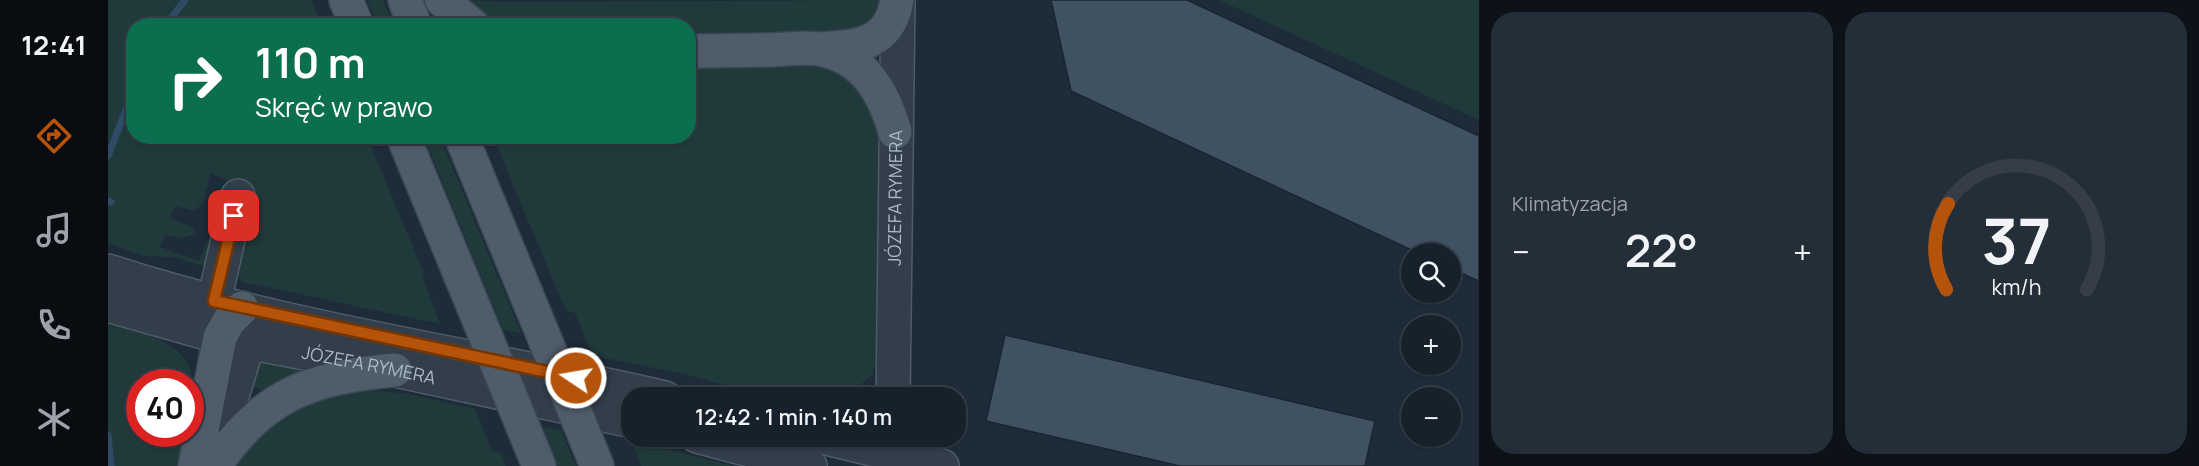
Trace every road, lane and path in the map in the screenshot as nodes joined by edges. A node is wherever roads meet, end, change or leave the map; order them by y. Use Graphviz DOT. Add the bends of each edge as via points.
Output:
graph roads {
  1 [pos="346,0"];
  2 [pos="405,0"];
  3 [pos="442,0"];
  4 [pos="897,0"];
  5 [pos="354,18"];
  6 [pos="412,18"];
  7 [pos="463,18"];
  8 [pos="818,49"];
  9 [pos="696,51"];
  10 [pos="895,132"];
  11 [pos="406,144"];
  12 [pos="464,144"];
  13 [pos="238,196"];
  14 [pos="108,271"];
  15 [pos="108,304"];
  16 [pos="228,305"];
  17 [pos="158,320"];
  18 [pos="234,340"];
  19 [pos="395,370"];
  20 [pos="210,383"];
  21 [pos="893,387"];
  22 [pos="621,389"];
  23 [pos="621,419"];
  24 [pos="522,425"];
  25 [pos="739,447"];
  26 [pos="869,447"];
  27 [pos="892,452"];
  28 [pos="195,466"];
  29 [pos="213,466"];
  30 [pos="524,466"];
  31 [pos="539,466"];
  32 [pos="597,466"];
  33 [pos="810,466"];
  34 [pos="942,466"];
  1 -- 5 [label="main road"];
  2 -- 6 [label="main road"];
  3 -- 7 [label="main road"];
  4 -- 8 [label="main road" via="890,23 880,35 848,47"];
  4 -- 10 [label="street, JÓZEFA RYMERA"];
  8 -- 9 [label="main road"];
  8 -- 10 [label="main road" via="857,65 875,83 888,105"];
  10 -- 21 [label="street, JÓZEFA RYMERA"];
  11 -- 24 [label="main road, bridge"];
  12 -- 32 [label="main road, bridge"];
  13 -- 16 [label="street"];
  14 -- 16 [label="street, JÓZEFA RYMERA"];
  15 -- 17 [label="street, JÓZEFA RYMERA"];
  16 -- 18 [label="main road"];
  16 -- 22 [label="street, JÓZEFA RYMERA"];
  17 -- 18 [label="street, JÓZEFA RYMERA"];
  17 -- 20 [label="street" via="188,337 202,355"];
  18 -- 19 [label="street, JÓZEFA RYMERA"];
  18 -- 20 [label="main road"];
  18 -- 29 [label="street"];
  19 -- 23 [label="street, JÓZEFA RYMERA"];
  19 -- 29 [label="main road" via="349,374 309,385 279,400 261,412"];
  20 -- 28 [label="main road"];
  24 -- 30 [label="main road"];
  24 -- 31 [label="main road"];
  25 -- 33 [label="street"];
  26 -- 27 [label="street"];
  27 -- 34 [label="street"];
}
